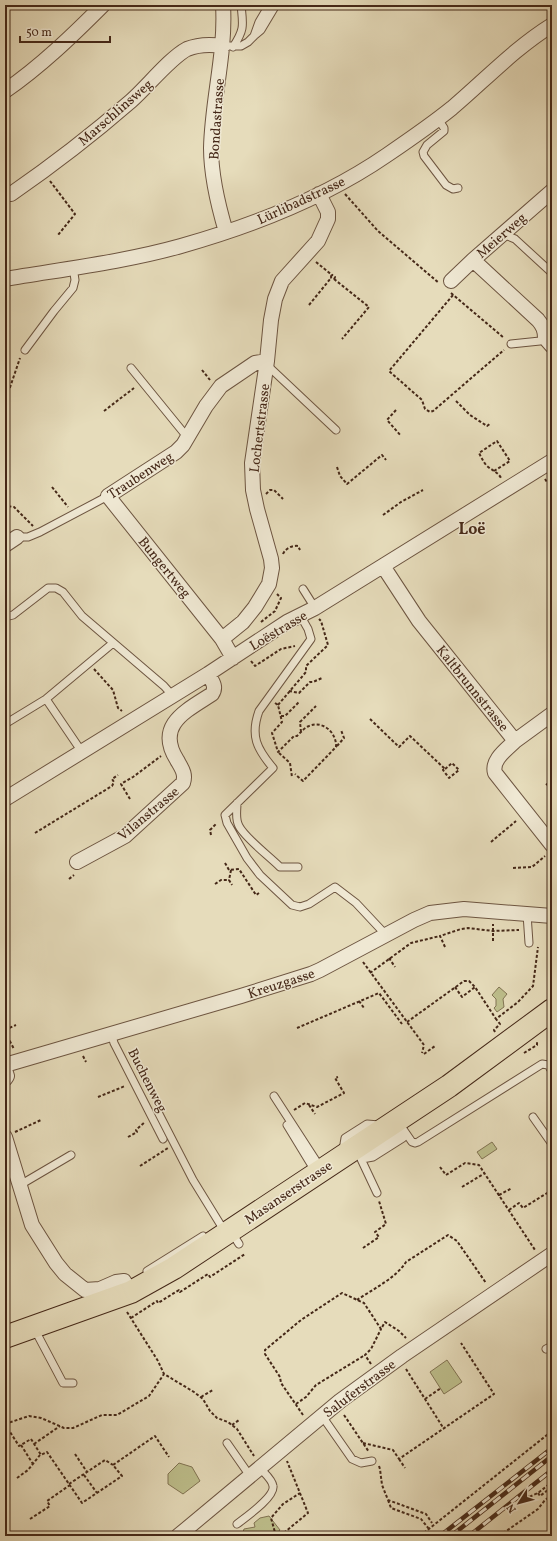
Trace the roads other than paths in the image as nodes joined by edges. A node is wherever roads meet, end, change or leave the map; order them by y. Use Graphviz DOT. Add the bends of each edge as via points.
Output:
graph roads {
  1 [pos="103,5"];
  2 [pos="222,5"];
  3 [pos="241,5"];
  4 [pos="269,5"];
  5 [pos="276,5"];
  6 [pos="552,25"];
  7 [pos="254,36"];
  8 [pos="228,46"];
  9 [pos="5,91"];
  10 [pos="438,119"];
  11 [pos="458,188"];
  12 [pos="552,191"];
  13 [pos="11,194"];
  14 [pos="319,194"];
  15 [pos="226,232"];
  16 [pos="503,234"];
  17 [pos="472,260"];
  18 [pos="73,267"];
  19 [pos="552,273"];
  20 [pos="5,279"];
  21 [pos="446,285"];
  22 [pos="548,342"];
  23 [pos="511,344"];
  24 [pos="25,350"];
  25 [pos="267,363"];
  26 [pos="131,368"];
  27 [pos="336,430"];
  28 [pos="188,438"];
  29 [pos="552,461"];
  30 [pos="108,496"];
  31 [pos="16,537"];
  32 [pos="5,545"];
  33 [pos="383,566"];
  34 [pos="303,589"];
  35 [pos="317,613"];
  36 [pos="300,615"];
  37 [pos="5,617"];
  38 [pos="222,639"];
  39 [pos="113,643"];
  40 [pos="233,658"];
  41 [pos="208,674"];
  42 [pos="173,696"];
  43 [pos="46,699"];
  44 [pos="552,714"];
  45 [pos="5,724"];
  46 [pos="515,741"];
  47 [pos="82,752"];
  48 [pos="5,799"];
  49 [pos="238,803"];
  50 [pos="550,850"];
  51 [pos="77,862"];
  52 [pos="298,867"];
  53 [pos="527,914"];
  54 [pos="552,916"];
  55 [pos="386,935"];
  56 [pos="529,943"];
  57 [pos="552,1010"];
  58 [pos="111,1033"];
  59 [pos="5,1065"];
  60 [pos="5,1070"];
  61 [pos="552,1071"];
  62 [pos="5,1079"];
  63 [pos="274,1096"];
  64 [pos="158,1112"];
  65 [pos="533,1117"];
  66 [pos="286,1125"];
  67 [pos="397,1125"];
  68 [pos="9,1135"];
  69 [pos="163,1139"];
  70 [pos="552,1144"];
  71 [pos="350,1155"];
  72 [pos="70,1156"];
  73 [pos="9,1168"];
  74 [pos="319,1171"];
  75 [pos="20,1185"];
  76 [pos="377,1193"];
  77 [pos="230,1236"];
  78 [pos="545,1254"];
  79 [pos="134,1290"];
  80 [pos="33,1327"];
  81 [pos="5,1337"];
  82 [pos="73,1383"];
  83 [pos="322,1416"];
  84 [pos="228,1443"];
  85 [pos="373,1460"];
  86 [pos="255,1468"];
  87 [pos="237,1524"];
  88 [pos="178,1536"];
  1 -- 9 [label="street" via="43,63"];
  2 -- 8 [label="street, Bondastrasse"];
  3 -- 8 [label="lane" via="241,36"];
  4 -- 7 [label="lane"];
  5 -- 7 [label="lane" via="261,30"];
  6 -- 10 [label="street, Lürlibadstrasse" via="523,46"];
  7 -- 8 [label="lane" via="241,46"];
  8 -- 13 [label="street, Marschlinsweg" via="197,46 177,56 89,137"];
  8 -- 15 [label="street, Bondastrasse" via="211,148 216,198"];
  10 -- 11 [label="lane" via="444,131 427,145 423,152 446,185 453,189"];
  10 -- 14 [label="street, Lürlibadstrasse" via="386,156"];
  12 -- 16 [label="street, Meierweg"];
  14 -- 15 [label="street, Lürlibadstrasse" via="273,215"];
  14 -- 25 [label="street, Lochertstrasse" via="328,212 328,219 318,242 282,281 278,289 271,320"];
  15 -- 18 [label="street, Lürlibadstrasse" via="155,253"];
  16 -- 17 [label="street, Meierweg"];
  16 -- 19 [label="lane" via="515,239"];
  17 -- 21 [label="street, Meierweg"];
  17 -- 22 [label="street" via="542,324"];
  18 -- 20 [label="street, Lürlibadstrasse"];
  18 -- 24 [label="lane" via="73,288"];
  22 -- 23 [label="lane"];
  25 -- 27 [label="lane"];
  25 -- 28 [label="street, Traubenweg" via="255,363 221,386"];
  25 -- 38 [label="street, Lochertstrasse" via="252,463 256,506 272,568 269,584 256,607 243,622"];
  26 -- 28 [label="lane"];
  28 -- 30 [label="street, Traubenweg" via="172,455"];
  29 -- 33 [label="street, Loëstrasse"];
  30 -- 31 [label="lane, Traubenweg" via="40,532 28,537"];
  30 -- 38 [label="street, Bungertweg"];
  31 -- 32 [label="street, Traubenweg"];
  33 -- 35 [label="street, Loëstrasse"];
  33 -- 46 [label="street, Kaltbrunnstrasse" via="419,621"];
  34 -- 35 [label="lane"];
  35 -- 36 [label="street, Loëstrasse"];
  36 -- 40 [label="street, Loëstrasse"];
  36 -- 49 [label="lane" via="311,639 268,697 255,721 255,741 273,768"];
  37 -- 39 [label="lane" via="13,615 48,588 56,588 63,592 82,616"];
  38 -- 40 [label="street"];
  39 -- 42 [label="lane"];
  39 -- 43 [label="lane"];
  40 -- 41 [label="street, Loëstrasse"];
  41 -- 42 [label="street, Loëstrasse"];
  41 -- 51 [label="street, Vilanstrasse" via="215,690 181,714 170,731 169,742 172,752 184,771 183,783 125,836"];
  42 -- 47 [label="street, Loëstrasse"];
  43 -- 45 [label="lane"];
  43 -- 47 [label="lane"];
  44 -- 46 [label="street"];
  46 -- 50 [label="street, Kaltbrunnstrasse" via="497,759 494,770"];
  47 -- 48 [label="street, Loëstrasse"];
  49 -- 52 [label="lane" via="236,815 239,826 246,835 280,867"];
  49 -- 55 [label="lane" via="226,815 227,823 260,875 292,905 300,907 309,904 335,887 356,903"];
  53 -- 54 [label="street, Kreuzgasse"];
  53 -- 55 [label="street, Kreuzgasse" via="447,910 414,920"];
  53 -- 56 [label="lane"];
  55 -- 58 [label="street, Kreuzgasse" via="311,974"];
  57 -- 67 [label="main road, Masanserstrasse"];
  58 -- 59 [label="street, Kreuzgasse"];
  58 -- 69 [label="lane, Buchenweg"];
  60 -- 62 [label="street"];
  61 -- 67 [label="lane" via="546,1064 542,1064 418,1142 412,1142"];
  63 -- 74 [label="lane"];
  64 -- 77 [label="lane" via="193,1180"];
  65 -- 70 [label="lane"];
  66 -- 74 [label="lane"];
  67 -- 71 [label="main road, Masanserstrasse"];
  68 -- 73 [label="street"];
  71 -- 74 [label="main road, Masanserstrasse"];
  71 -- 76 [label="lane"];
  72 -- 75 [label="lane"];
  73 -- 75 [label="street"];
  74 -- 77 [label="main road, Masanserstrasse"];
  75 -- 79 [label="street" via="32,1225 65,1274 85,1290 100,1289 124,1281"];
  77 -- 79 [label="main road, Masanserstrasse"];
  78 -- 83 [label="street, Saluferstrasse"];
  79 -- 80 [label="main road, Masanserstrasse"];
  80 -- 81 [label="main road, Masanserstrasse"];
  80 -- 82 [label="lane" via="63,1383"];
  83 -- 85 [label="lane" via="352,1459 362,1463"];
  83 -- 86 [label="street, Saluferstrasse"];
  84 -- 86 [label="lane"];
  86 -- 87 [label="lane" via="273,1484 273,1491"];
  86 -- 88 [label="street, Saluferstrasse"];
}
